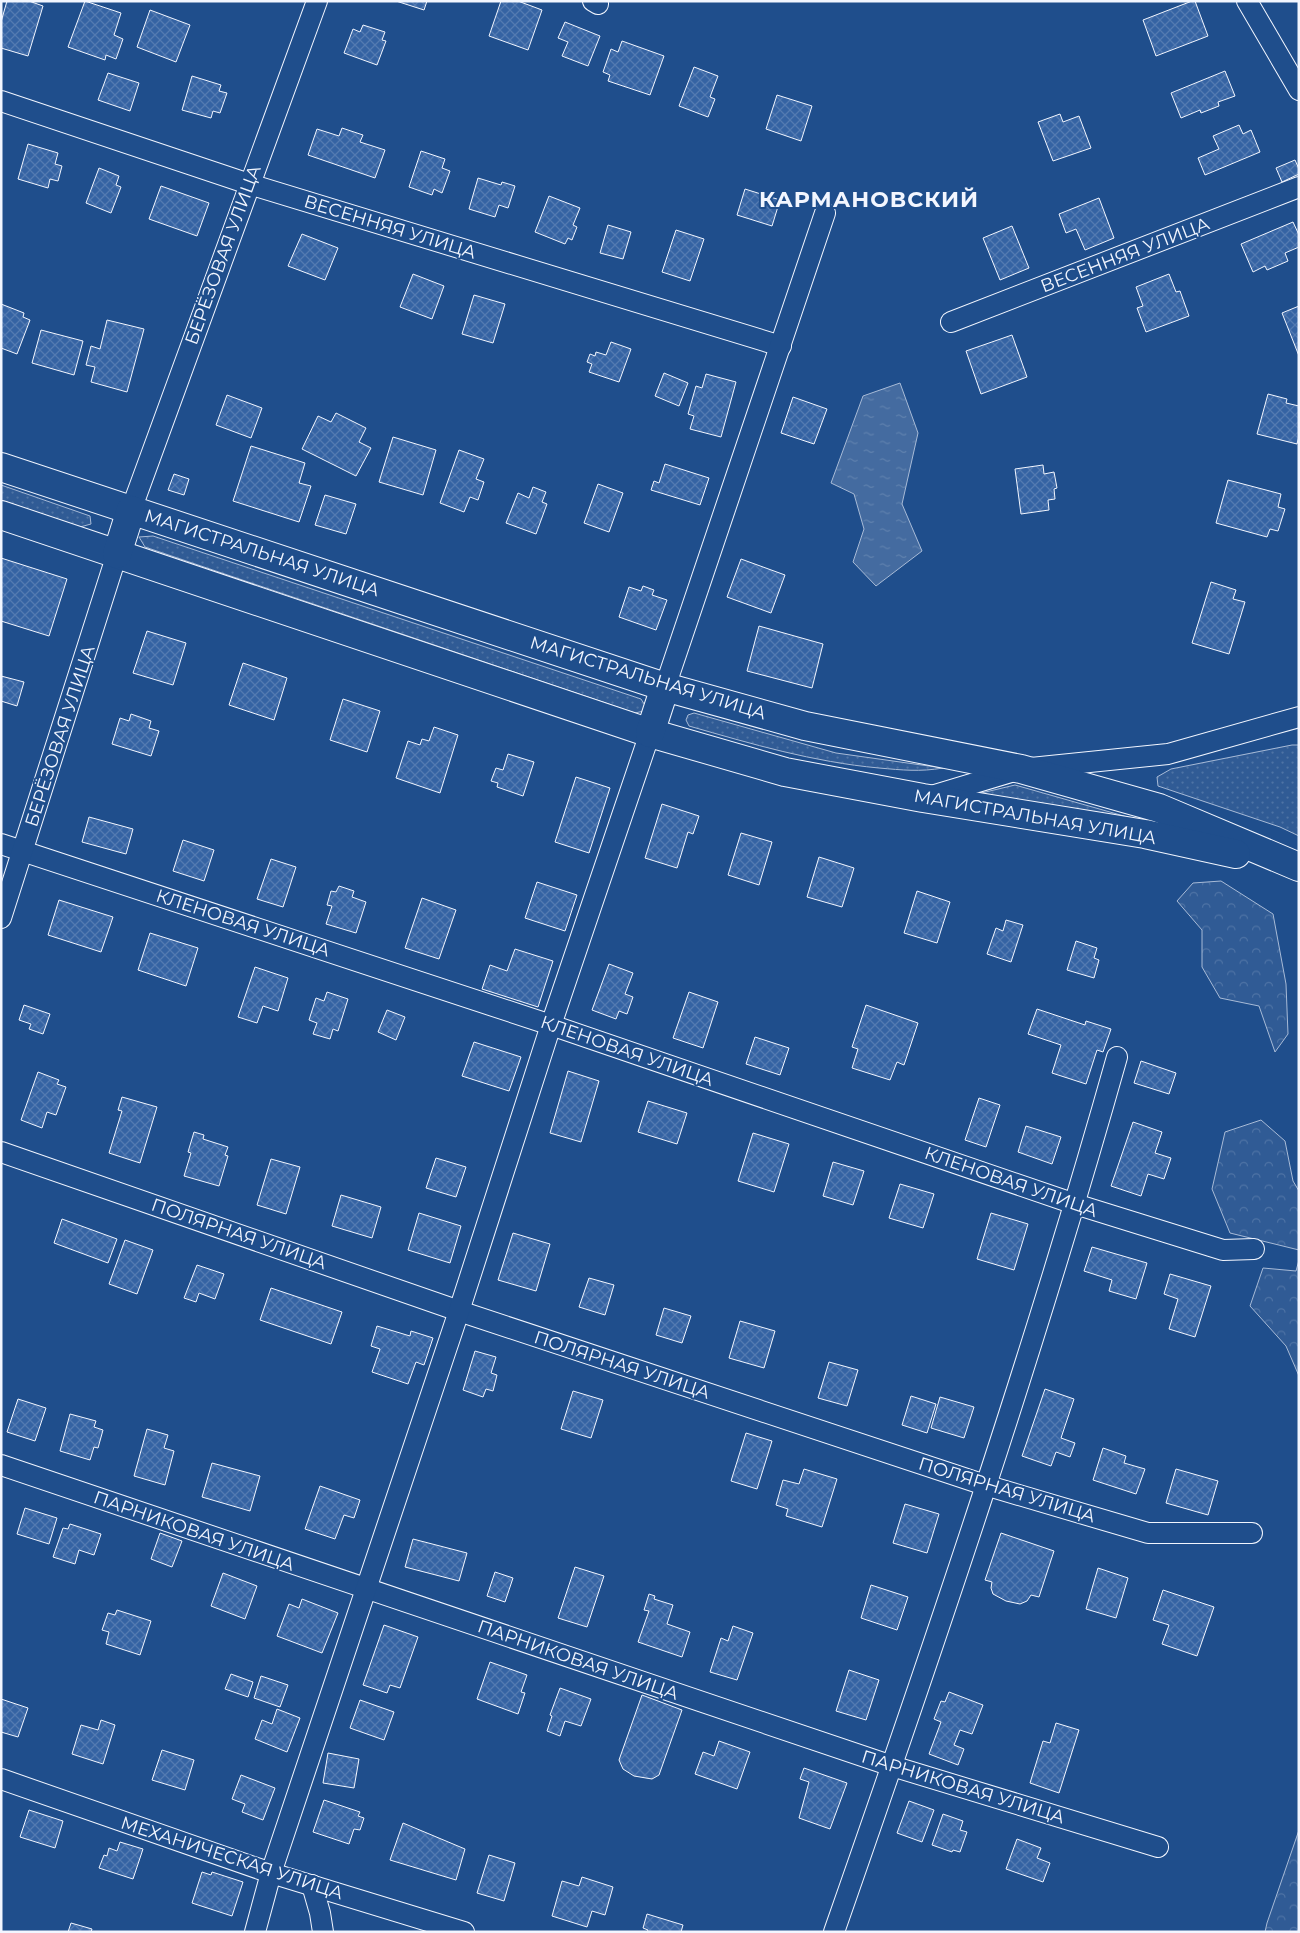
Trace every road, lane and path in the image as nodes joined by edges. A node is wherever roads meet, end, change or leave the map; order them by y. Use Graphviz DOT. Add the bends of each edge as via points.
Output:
graph roads {
  1 [pos="317,1"];
  2 [pos="1247,1"];
  3 [pos="1299,90"];
  4 [pos="1,101"];
  5 [pos="249,184"];
  6 [pos="1299,187"];
  7 [pos="825,214"];
  8 [pos="951,322"];
  9 [pos="781,346"];
  10 [pos="1,467"];
  11 [pos="131,510"];
  12 [pos="1,515"];
  13 [pos="117,554"];
  14 [pos="665,687"];
  15 [pos="1299,717"];
  16 [pos="650,733"];
  17 [pos="1021,769"];
  18 [pos="923,798"];
  19 [pos="1,844"];
  20 [pos="24,851"];
  21 [pos="1299,868"];
  22 [pos="1,918"];
  23 [pos="551,1025"];
  24 [pos="1117,1057"];
  25 [pos="1,1152"];
  26 [pos="1075,1204"];
  27 [pos="1254,1249"];
  28 [pos="459,1310"];
  29 [pos="1,1465"];
  30 [pos="985,1485"];
  31 [pos="1252,1533"];
  32 [pos="366,1589"];
  33 [pos="892,1766"];
  34 [pos="1,1780"];
  35 [pos="1158,1847"];
  36 [pos="271,1873"];
  37 [pos="312,1885"];
  38 [pos="255,1932"];
  39 [pos="323,1932"];
  40 [pos="464,1932"];
  41 [pos="834,1932"];
  1 -- 5 [label="street, БЕРЁЗОВАЯ УЛИЦА"];
  2 -- 3 [label="street"];
  4 -- 5 [label="street, ВЕСЕННЯЯ УЛИЦА"];
  5 -- 9 [label="street, ВЕСЕННЯЯ УЛИЦА"];
  5 -- 11 [label="street, БЕРЁЗОВАЯ УЛИЦА"];
  6 -- 8 [label="street, ВЕСЕННЯЯ УЛИЦА"];
  7 -- 9 [label="street"];
  9 -- 14 [label="street"];
  10 -- 11 [label="main road, МАГИСТРАЛЬНАЯ УЛИЦА"];
  11 -- 13 [label="main road"];
  11 -- 14 [label="main road, МАГИСТРАЛЬНАЯ УЛИЦА"];
  12 -- 13 [label="main road, МАГИСТРАЛЬНАЯ УЛИЦА"];
  13 -- 16 [label="main road, МАГИСТРАЛЬНАЯ УЛИЦА"];
  13 -- 20 [label="street, БЕРЁЗОВАЯ УЛИЦА"];
  14 -- 16 [label="main road"];
  14 -- 17 [label="main road, МАГИСТРАЛЬНАЯ УЛИЦА" via="805,726"];
  15 -- 17 [label="street" via="1168,754"];
  16 -- 18 [label="main road, МАГИСТРАЛЬНАЯ УЛИЦА" via="785,772"];
  16 -- 23 [label="street"];
  17 -- 18 [label="street"];
  17 -- 21 [label="main road, МАГИСТРАЛЬНАЯ УЛИЦА" via="1159,808"];
  18 -- 21 [label="main road, МАГИСТРАЛЬНАЯ УЛИЦА" via="1145,834"];
  19 -- 20 [label="street, КЛЕНОВАЯ УЛИЦА"];
  20 -- 22 [label="street, БЕРЁЗОВАЯ УЛИЦА"];
  20 -- 23 [label="street, КЛЕНОВАЯ УЛИЦА"];
  23 -- 26 [label="street, КЛЕНОВАЯ УЛИЦА"];
  23 -- 28 [label="street"];
  24 -- 26 [label="street"];
  25 -- 28 [label="street, ПОЛЯРНАЯ УЛИЦА"];
  26 -- 27 [label="street, КЛЕНОВАЯ УЛИЦА" via="1223,1250"];
  26 -- 30 [label="street"];
  28 -- 30 [label="street, ПОЛЯРНАЯ УЛИЦА"];
  28 -- 32 [label="street"];
  29 -- 32 [label="street, ПАРНИКОВАЯ УЛИЦА"];
  30 -- 31 [label="street, ПОЛЯРНАЯ УЛИЦА" via="1148,1533"];
  30 -- 33 [label="street"];
  32 -- 33 [label="street, ПАРНИКОВАЯ УЛИЦА"];
  32 -- 36 [label="street"];
  33 -- 35 [label="street, ПАРНИКОВАЯ УЛИЦА"];
  33 -- 41 [label="street"];
  34 -- 36 [label="street, МЕХАНИЧЕСКАЯ УЛИЦА"];
  36 -- 37 [label="street, МЕХАНИЧЕСКАЯ УЛИЦА"];
  36 -- 38 [label="street"];
  37 -- 39 [label="street"];
  37 -- 40 [label="street, МЕХАНИЧЕСКАЯ УЛИЦА"];
}
